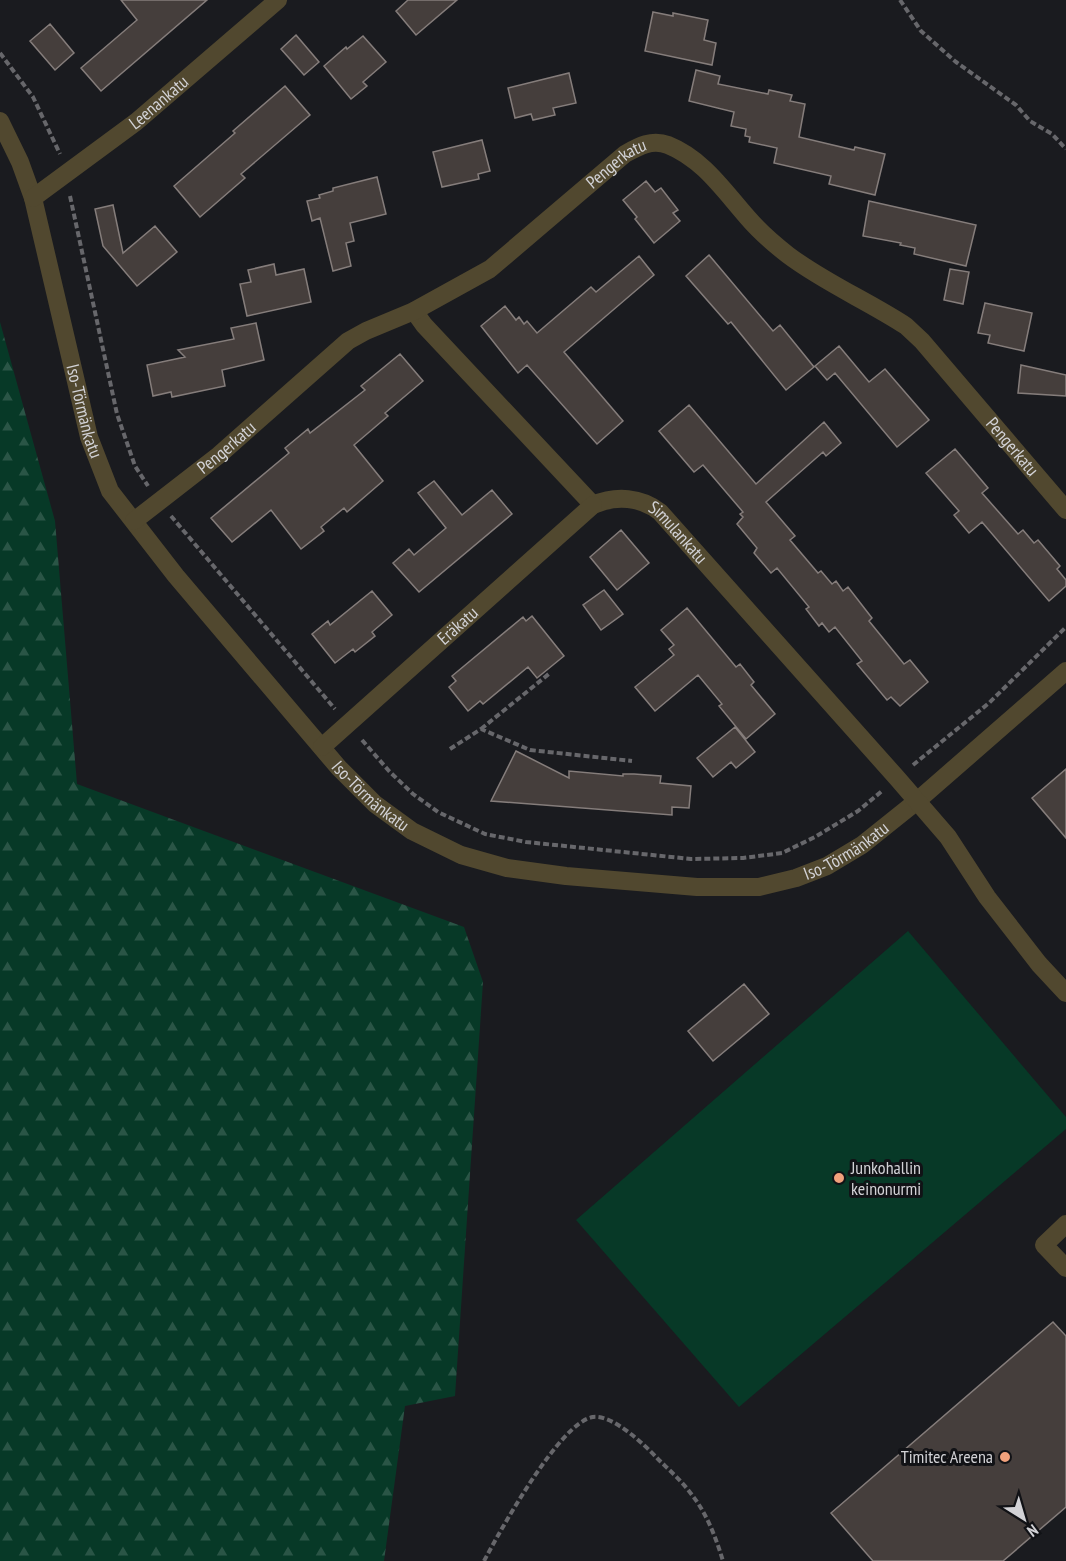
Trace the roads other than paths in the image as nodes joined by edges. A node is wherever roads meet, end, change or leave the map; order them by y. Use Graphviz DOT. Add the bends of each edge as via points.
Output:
graph roads {
  1 [pos="278,0"];
  2 [pos="0,121"];
  3 [pos="33,198"];
  4 [pos="414,311"];
  5 [pos="594,505"];
  6 [pos="1066,510"];
  7 [pos="134,521"];
  8 [pos="1066,671"];
  9 [pos="322,747"];
  10 [pos="917,801"];
  11 [pos="1066,993"];
  12 [pos="1066,1224"];
  13 [pos="1066,1268"];
  1 -- 3 [label="street, Leenankatu" via="136,122"];
  2 -- 3 [label="street, Iso-Törmänkatu"];
  3 -- 7 [label="street, Iso-Törmänkatu" via="89,437 110,491"];
  4 -- 5 [label="street"];
  4 -- 6 [label="street, Pengerkatu" via="490,269 625,154 639,146 660,142 700,165 789,256 906,326"];
  4 -- 7 [label="street, Pengerkatu" via="348,341 219,455"];
  5 -- 9 [label="street, Eräkatu"];
  5 -- 10 [label="street, Simulankatu" via="602,501 640,500 660,512"];
  7 -- 9 [label="street, Iso-Törmänkatu"];
  8 -- 10 [label="street, Iso-Törmänkatu"];
  9 -- 10 [label="street, Iso-Törmänkatu" via="375,804 412,831 461,855 507,868 566,876 697,887 759,886 826,866 862,845"];
  10 -- 11 [label="street, Simulankatu" via="948,837 1019,939"];
  12 -- 13 [label="street" via="1044,1245"];
}
